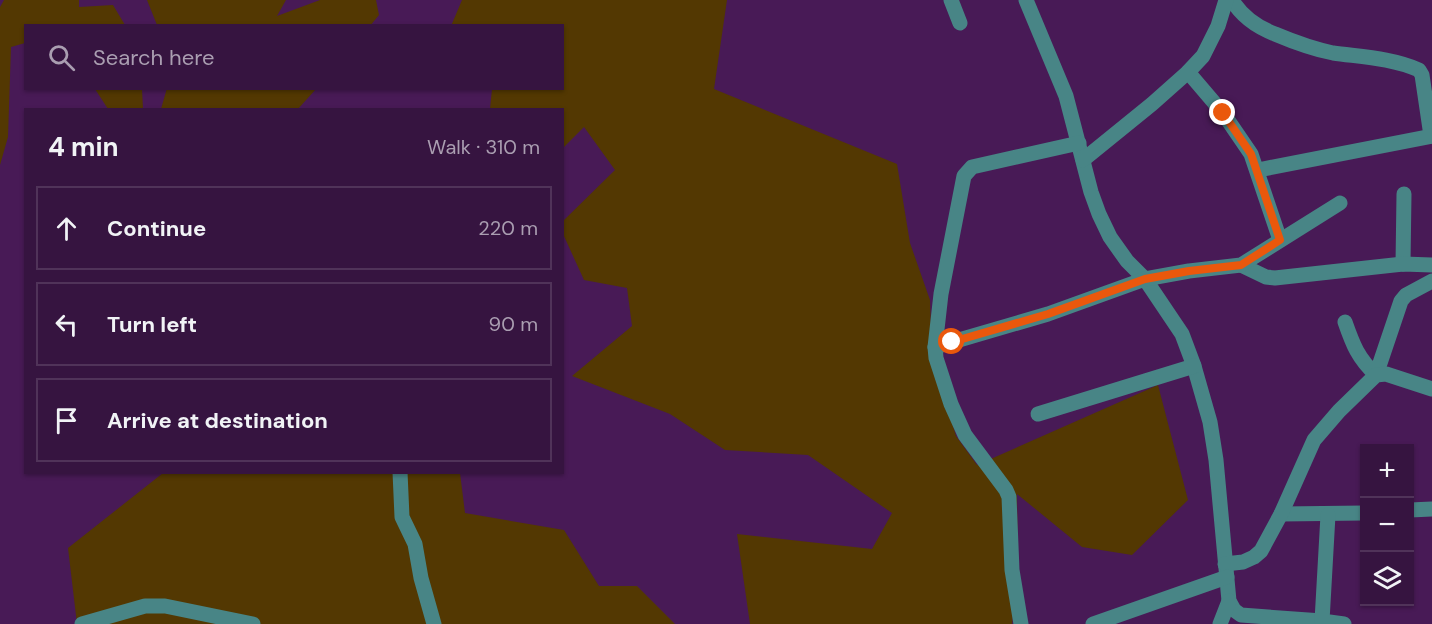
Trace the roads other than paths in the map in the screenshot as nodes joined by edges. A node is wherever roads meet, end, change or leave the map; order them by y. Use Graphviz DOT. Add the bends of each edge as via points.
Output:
graph roads {
  1 [pos="951,0"];
  2 [pos="1226,0"];
  3 [pos="1232,0"];
  4 [pos="1028,1"];
  5 [pos="960,22"];
  6 [pos="1188,72"];
  7 [pos="1431,136"];
  8 [pos="1079,143"];
  9 [pos="1083,160"];
  10 [pos="1258,170"];
  11 [pos="1404,194"];
  12 [pos="1341,203"];
  13 [pos="1280,240"];
  14 [pos="1403,264"];
  15 [pos="1241,265"];
  16 [pos="1432,265"];
  17 [pos="1145,279"];
  18 [pos="1432,281"];
  19 [pos="1345,322"];
  20 [pos="935,347"];
  21 [pos="1194,366"];
  22 [pos="1376,375"];
  23 [pos="1432,389"];
  24 [pos="1038,414"];
  25 [pos="400,474"];
  26 [pos="1432,509"];
  27 [pos="1414,510"];
  28 [pos="1360,513"];
  29 [pos="1281,514"];
  30 [pos="1328,515"];
  31 [pos="1226,570"];
  32 [pos="1229,601"];
  33 [pos="1322,623"];
  34 [pos="82,624"];
  35 [pos="253,624"];
  36 [pos="434,624"];
  37 [pos="1021,624"];
  38 [pos="1093,624"];
  39 [pos="1220,624"];
  40 [pos="1344,624"];
  1 -- 5 [label="street"];
  2 -- 6 [label="street" via="1212,40"];
  3 -- 7 [label="street" via="1246,18 1301,45 1380,58 1419,70"];
  4 -- 8 [label="street" via="1066,96"];
  6 -- 9 [label="street"];
  6 -- 10 [label="street" via="1223,113"];
  7 -- 10 [label="street"];
  8 -- 9 [label="street"];
  8 -- 20 [label="street" via="972,167 964,176"];
  9 -- 17 [label="street" via="1091,192 1110,237"];
  10 -- 13 [label="street"];
  11 -- 14 [label="street"];
  12 -- 13 [label="street"];
  13 -- 15 [label="street"];
  14 -- 15 [label="street" via="1275,278"];
  14 -- 16 [label="street"];
  15 -- 17 [label="street"];
  17 -- 20 [label="street" via="1048,314"];
  17 -- 21 [label="street" via="1182,334"];
  18 -- 22 [label="street" via="1401,301"];
  19 -- 22 [label="street" via="1362,362"];
  20 -- 37 [label="street" via="951,404 965,435 1009,497 1012,570"];
  21 -- 24 [label="street"];
  21 -- 31 [label="street" via="1216,460"];
  22 -- 23 [label="street" via="1386,374"];
  22 -- 29 [label="street" via="1314,440"];
  25 -- 36 [label="street" via="402,517 415,544"];
  26 -- 27 [label="street"];
  28 -- 30 [label="street"];
  29 -- 30 [label="street"];
  29 -- 31 [label="street" via="1261,550"];
  30 -- 33 [label="street"];
  31 -- 32 [label="street"];
  31 -- 38 [label="street"];
  32 -- 33 [label="street" via="1241,615"];
  32 -- 39 [label="street"];
  33 -- 40 [label="street"];
  34 -- 35 [label="street" via="128,609 165,606"];
}
